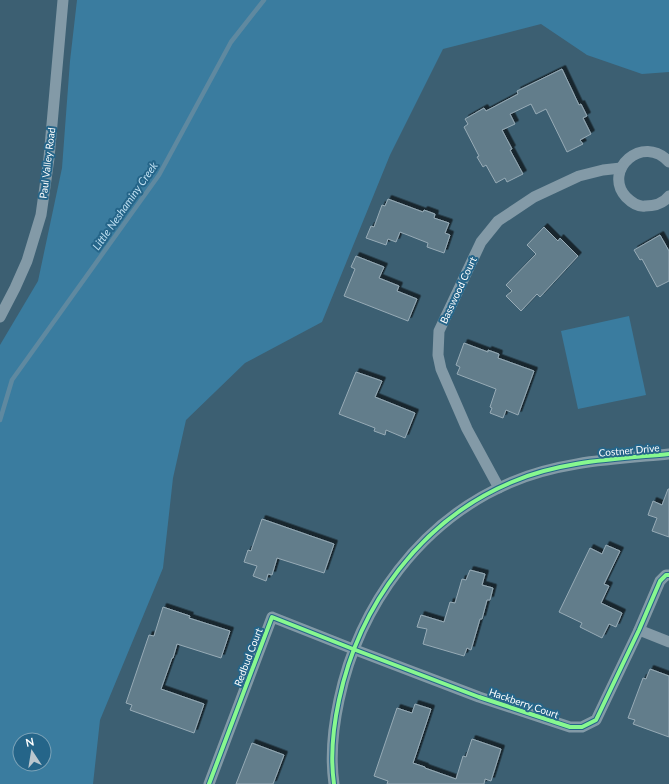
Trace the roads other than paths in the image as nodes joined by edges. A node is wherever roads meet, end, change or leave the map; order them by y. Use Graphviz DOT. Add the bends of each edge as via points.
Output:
graph roads {
  1 [pos="63,0"];
  2 [pos="669,162"];
  3 [pos="621,168"];
  4 [pos="669,196"];
  5 [pos="0,317"];
  6 [pos="669,454"];
  7 [pos="499,488"];
  8 [pos="669,575"];
  9 [pos="639,630"];
  10 [pos="669,642"];
  11 [pos="353,649"];
  12 [pos="209,784"];
  13 [pos="334,784"];
  1 -- 5 [label="street, Paul Valley Road" via="49,158 41,215 27,261"];
  2 -- 3 [label="street" via="664,156 652,151 639,152 628,158"];
  3 -- 4 [label="street" via="619,180 622,192 631,202 642,207 655,206"];
  3 -- 7 [label="street, Basswood Court" via="579,176 534,197 498,221 481,242 439,331 440,369 467,429"];
  6 -- 7 [label="street, Costner Drive" via="597,461 543,471"];
  7 -- 11 [label="street, Costner Drive" via="446,522 406,559 379,596"];
  8 -- 9 [label="street, Hackberry Court" via="660,581"];
  9 -- 10 [label="street"];
  9 -- 11 [label="street, Hackberry Court" via="596,720 582,727 570,728"];
  11 -- 12 [label="street, Redbud Court" via="272,617"];
  11 -- 13 [label="street, Costner Drive" via="336,712 332,760"];
}
